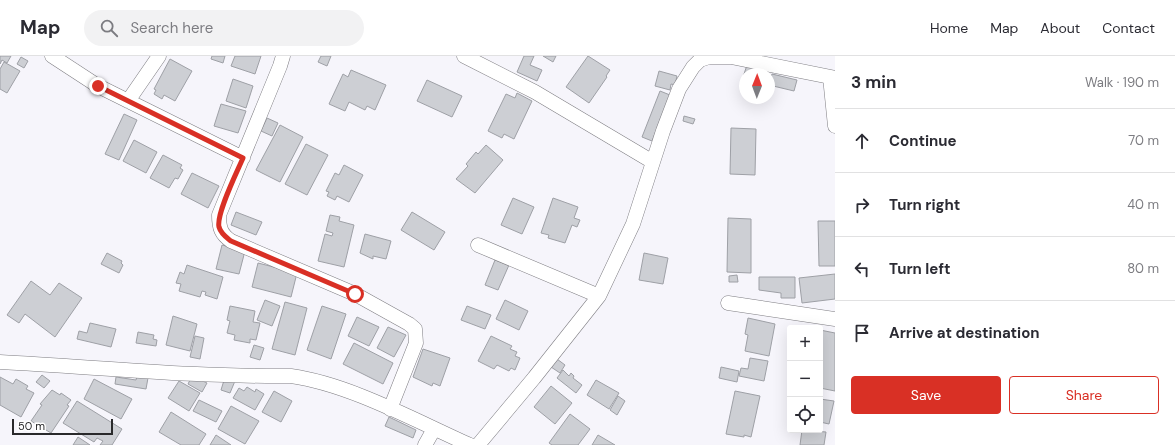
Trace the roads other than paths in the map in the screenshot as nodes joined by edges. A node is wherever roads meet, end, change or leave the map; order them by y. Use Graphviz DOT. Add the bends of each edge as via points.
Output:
graph roads {
  1 [pos="52,56"];
  2 [pos="159,56"];
  3 [pos="283,56"];
  4 [pos="464,56"];
  5 [pos="714,56"];
  6 [pos="833,77"];
  7 [pos="128,101"];
  8 [pos="835,126"];
  9 [pos="243,158"];
  10 [pos="653,162"];
  11 [pos="478,245"];
  12 [pos="599,296"];
  13 [pos="728,303"];
  14 [pos="835,319"];
  15 [pos="0,362"];
  16 [pos="390,409"];
  17 [pos="434,429"];
  18 [pos="426,445"];
  19 [pos="470,445"];
  20 [pos="478,445"];
  1 -- 7 [label="street" via="98,86"];
  2 -- 7 [label="street"];
  3 -- 9 [label="street"];
  4 -- 10 [label="street" via="535,92"];
  5 -- 6 [label="street"];
  5 -- 10 [label="street" via="700,60 692,67 679,90"];
  6 -- 8 [label="street"];
  7 -- 9 [label="street"];
  9 -- 16 [label="street" via="219,216 219,227 223,235 231,241 355,294 415,329 416,343"];
  10 -- 12 [label="street" via="633,224"];
  11 -- 12 [label="street"];
  12 -- 20 [label="street"];
  13 -- 14 [label="street"];
  15 -- 16 [label="street" via="143,372 291,376 312,379"];
  16 -- 17 [label="street"];
  17 -- 18 [label="street"];
  17 -- 19 [label="street"];
}
